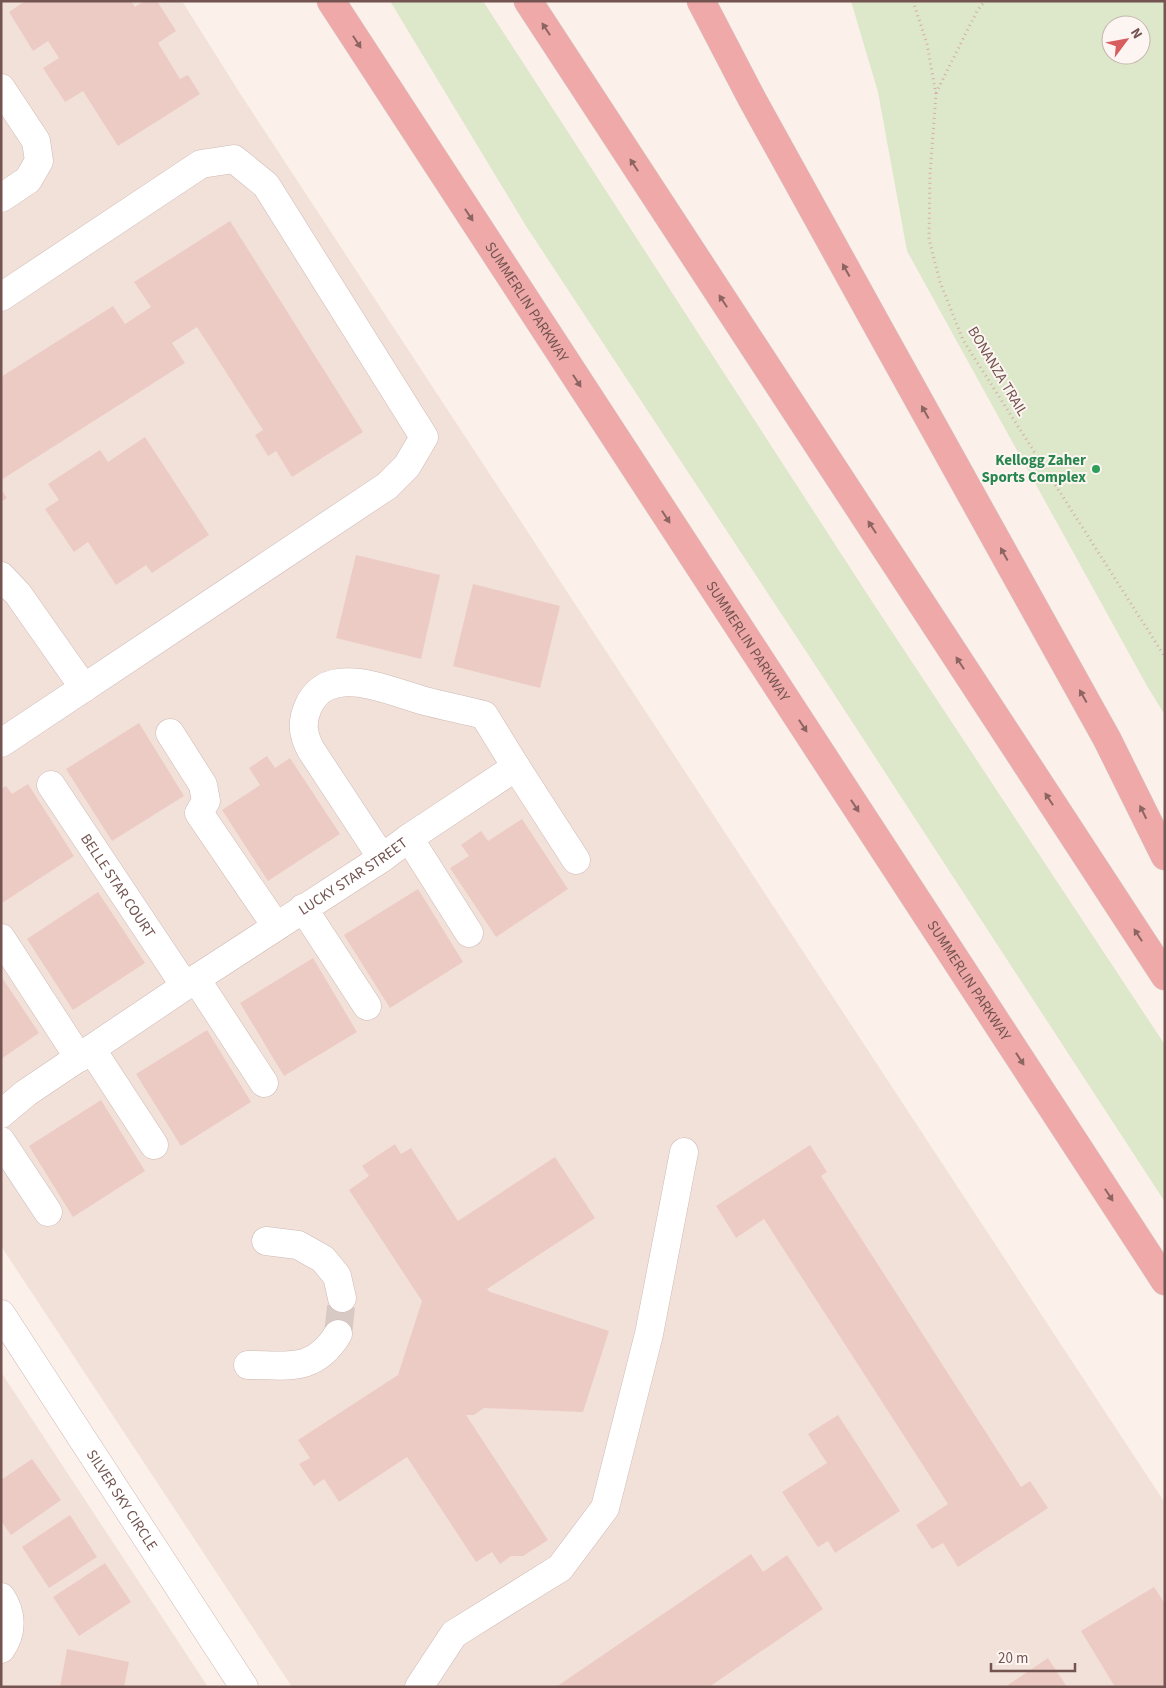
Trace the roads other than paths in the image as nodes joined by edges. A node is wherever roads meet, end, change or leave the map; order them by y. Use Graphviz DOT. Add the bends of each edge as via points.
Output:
graph roads {
  1 [pos="331,1"];
  2 [pos="528,1"];
  3 [pos="701,1"];
  4 [pos="1,88"];
  5 [pos="1,198"];
  6 [pos="1,297"];
  7 [pos="1,576"];
  8 [pos="84,688"];
  9 [pos="170,733"];
  10 [pos="1,743"];
  11 [pos="516,767"];
  12 [pos="51,785"];
  13 [pos="409,838"];
  14 [pos="1165,856"];
  15 [pos="382,858"];
  16 [pos="576,860"];
  17 [pos="303,908"];
  18 [pos="276,926"];
  19 [pos="469,933"];
  20 [pos="1,938"];
  21 [pos="1165,976"];
  22 [pos="191,982"];
  23 [pos="367,1006"];
  24 [pos="86,1054"];
  25 [pos="264,1083"];
  26 [pos="1,1114"];
  27 [pos="1,1141"];
  28 [pos="154,1144"];
  29 [pos="684,1152"];
  30 [pos="48,1212"];
  31 [pos="266,1240"];
  32 [pos="1165,1281"];
  33 [pos="342,1298"];
  34 [pos="1,1314"];
  35 [pos="338,1334"];
  36 [pos="248,1365"];
  37 [pos="1,1597"];
  38 [pos="3,1646"];
  39 [pos="244,1687"];
  40 [pos="419,1687"];
  1 -- 32 [label="highway, SUMMERLIN PARKWAY, one-way"];
  21 -- 2 [label="highway, one-way"];
  14 -- 3 [label="highway, one-way" via="1098,723 829,239"];
  4 -- 5 [label="street" via="36,141 39,161 28,180"];
  6 -- 8 [label="street" via="201,164 234,159 266,185 424,437 407,466 387,486"];
  7 -- 8 [label="street" via="18,594"];
  8 -- 10 [label="street"];
  9 -- 18 [label="street" via="204,785 206,801 200,813"];
  11 -- 13 [label="street, LUCKY STAR STREET"];
  11 -- 15 [label="street" via="484,715 358,682 321,688 306,710 304,736"];
  11 -- 16 [label="street"];
  12 -- 22 [label="street, BELLE STAR COURT"];
  13 -- 15 [label="street, LUCKY STAR STREET"];
  13 -- 19 [label="street"];
  15 -- 17 [label="street, LUCKY STAR STREET"];
  17 -- 18 [label="street, LUCKY STAR STREET"];
  17 -- 23 [label="street"];
  18 -- 22 [label="street, LUCKY STAR STREET"];
  20 -- 24 [label="street"];
  22 -- 24 [label="street, LUCKY STAR STREET"];
  22 -- 25 [label="street, BELLE STAR COURT"];
  24 -- 26 [label="street, LUCKY STAR STREET" via="26,1093"];
  24 -- 28 [label="street"];
  27 -- 30 [label="street"];
  29 -- 40 [label="street" via="650,1334 605,1508 560,1568 454,1634"];
  31 -- 33 [label="street" via="298,1245 323,1259 337,1276"];
  34 -- 39 [label="street, SILVER SKY CIRCLE"];
  35 -- 36 [label="street" via="317,1357 300,1365"];
  37 -- 38 [label="street" via="11,1623"];
}
